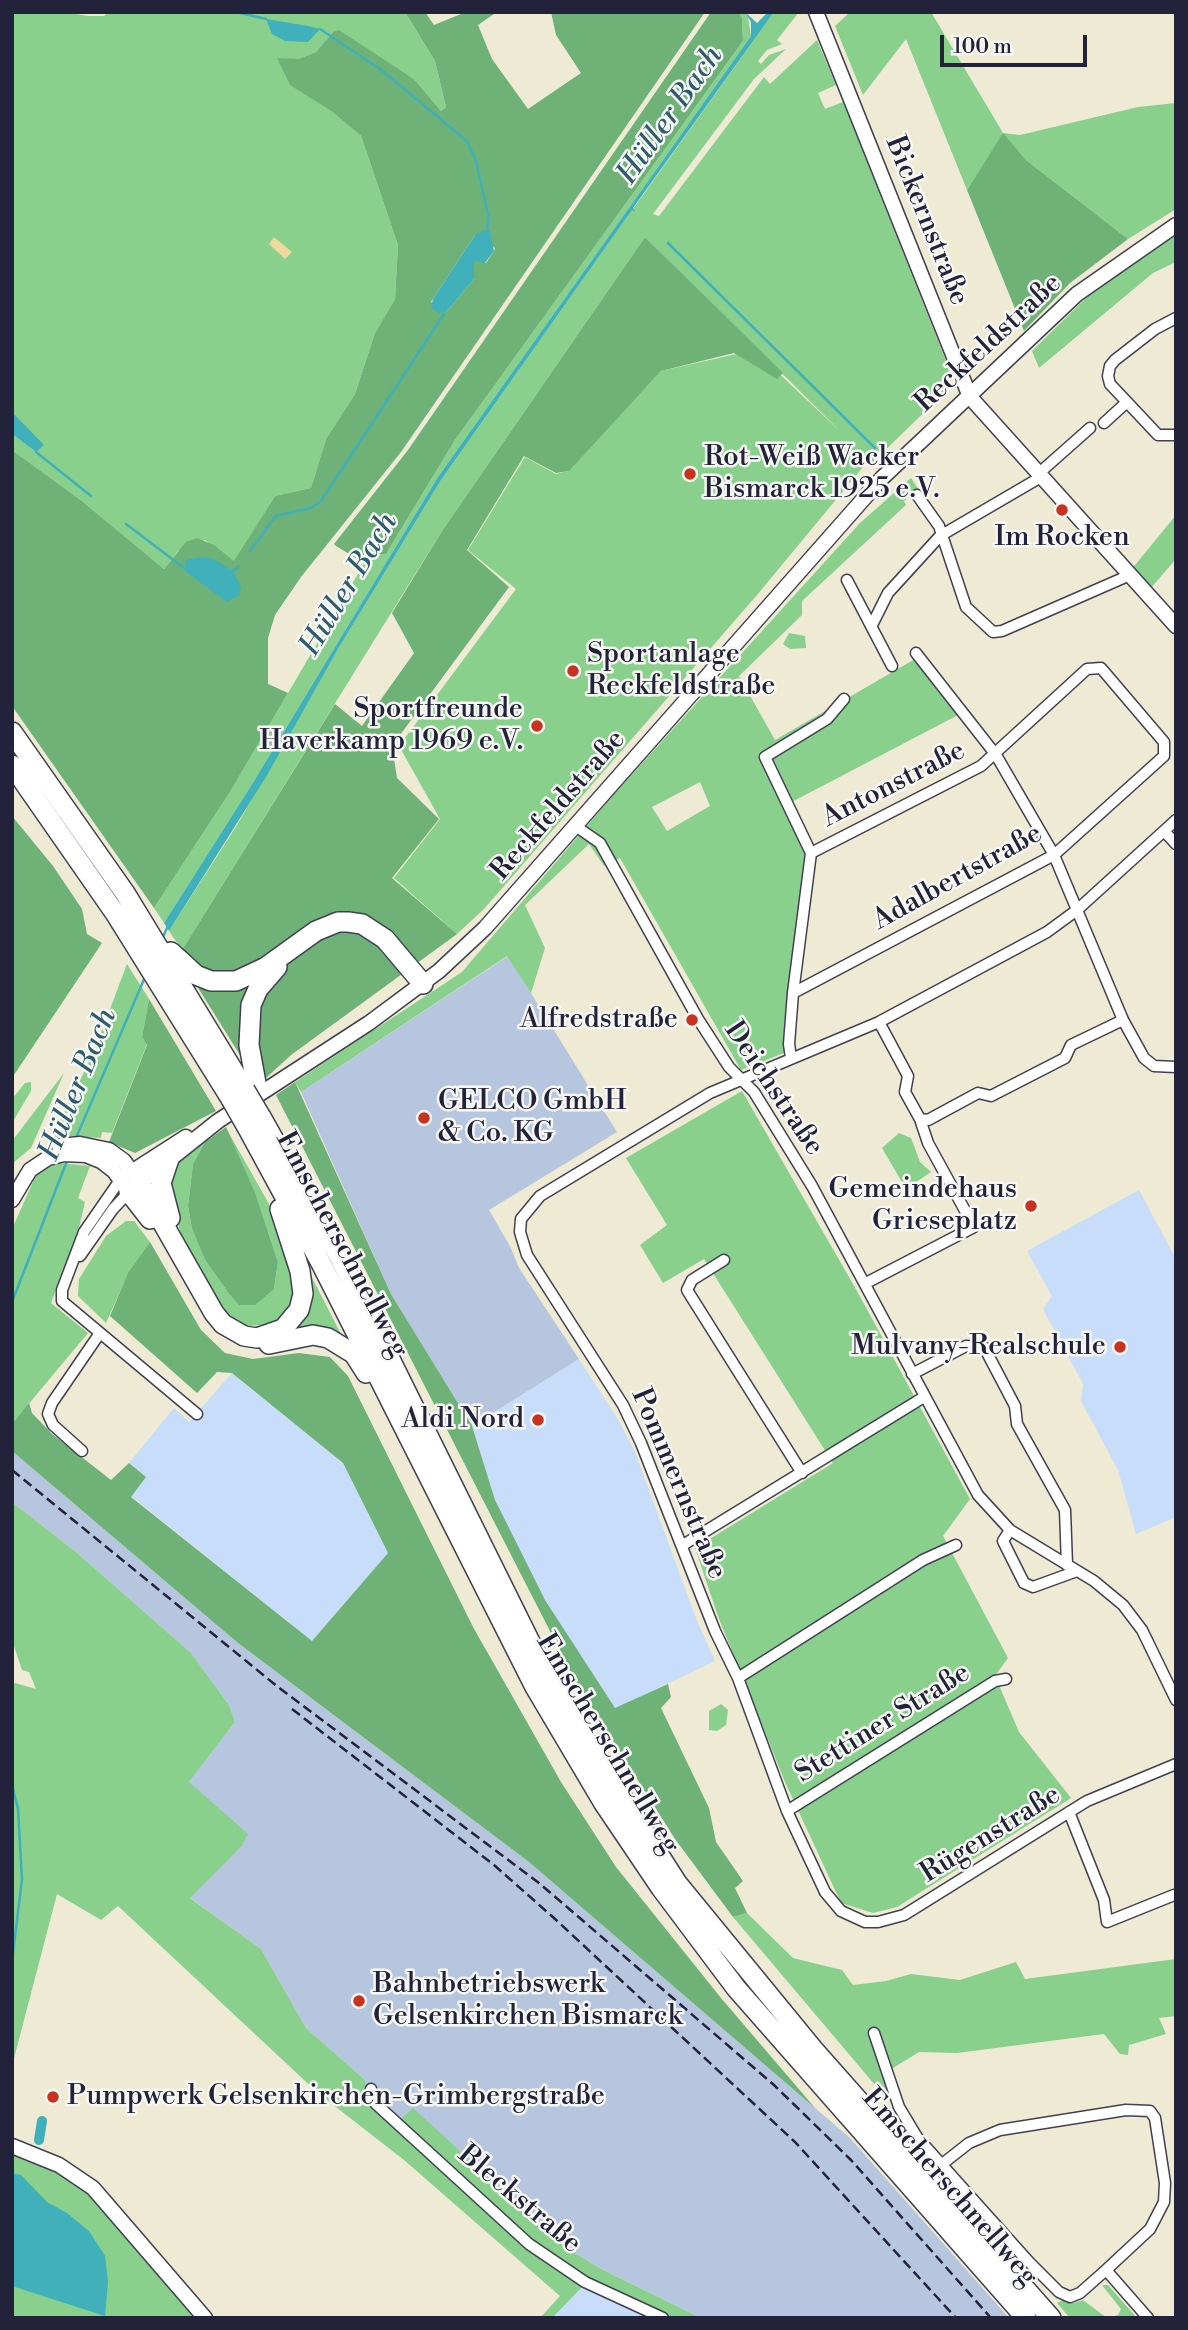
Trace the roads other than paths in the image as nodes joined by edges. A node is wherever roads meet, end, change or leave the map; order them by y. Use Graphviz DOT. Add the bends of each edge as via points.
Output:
graph roads {
  1 [pos="817,12"];
  2 [pos="1176,225"];
  3 [pos="1176,318"];
  4 [pos="970,397"];
  5 [pos="1126,402"];
  6 [pos="1104,423"];
  7 [pos="1090,428"];
  8 [pos="1176,435"];
  9 [pos="1040,475"];
  10 [pos="917,495"];
  11 [pos="940,536"];
  12 [pos="1130,575"];
  13 [pos="847,580"];
  14 [pos="872,625"];
  15 [pos="1176,626"];
  16 [pos="916,653"];
  17 [pos="892,666"];
  18 [pos="1087,669"];
  19 [pos="844,699"];
  20 [pos="12,732"];
  21 [pos="996,755"];
  22 [pos="12,765"];
  23 [pos="1176,820"];
  24 [pos="574,825"];
  25 [pos="1164,831"];
  26 [pos="1176,844"];
  27 [pos="811,853"];
  28 [pos="1054,855"];
  29 [pos="1077,910"];
  30 [pos="166,966"];
  31 [pos="417,987"];
  32 [pos="793,993"];
  33 [pos="1123,1020"];
  34 [pos="879,1023"];
  35 [pos="791,1058"];
  36 [pos="1176,1066"];
  37 [pos="740,1080"];
  38 [pos="244,1091"];
  39 [pos="259,1118"];
  40 [pos="920,1119"];
  41 [pos="218,1121"];
  42 [pos="54,1152"];
  43 [pos="169,1159"];
  44 [pos="130,1182"];
  45 [pos="12,1184"];
  46 [pos="12,1200"];
  47 [pos="179,1252"];
  48 [pos="724,1261"];
  49 [pos="866,1283"];
  50 [pos="100,1333"];
  51 [pos="912,1374"];
  52 [pos="925,1397"];
  53 [pos="197,1414"];
  54 [pos="82,1451"];
  55 [pos="424,1468"];
  56 [pos="802,1473"];
  57 [pos="1010,1530"];
  58 [pos="682,1545"];
  59 [pos="956,1545"];
  60 [pos="1072,1568"];
  61 [pos="738,1678"];
  62 [pos="1006,1679"];
  63 [pos="1176,1700"];
  64 [pos="1176,1764"];
  65 [pos="787,1811"];
  66 [pos="1069,1812"];
  67 [pos="1174,1895"];
  68 [pos="831,1903"];
  69 [pos="874,2033"];
  70 [pos="371,2089"];
  71 [pos="12,2146"];
  72 [pos="941,2165"];
  73 [pos="1107,2270"];
  74 [pos="205,2318"];
  75 [pos="663,2318"];
  76 [pos="1026,2318"];
  77 [pos="1051,2318"];
  78 [pos="1148,2318"];
  1 -- 4 [label="street, Bickernstraße"];
  2 -- 4 [label="street, Reckfeldstraße" via="1077,294"];
  3 -- 5 [label="street" via="1110,366 1110,384"];
  4 -- 9 [label="street, Bickernstraße"];
  4 -- 24 [label="street, Reckfeldstraße" via="867,494"];
  5 -- 6 [label="street"];
  5 -- 8 [label="street" via="1158,435"];
  7 -- 9 [label="street"];
  9 -- 11 [label="street"];
  9 -- 12 [label="street, Bickernstraße"];
  10 -- 11 [label="street" via="939,526"];
  11 -- 12 [label="street" via="966,607 993,632"];
  11 -- 14 [label="street" via="888,593"];
  12 -- 15 [label="street, Bickernstraße"];
  13 -- 14 [label="street"];
  14 -- 17 [label="street"];
  16 -- 21 [label="street, Antonstraße"];
  18 -- 21 [label="street, Antonstraße"];
  18 -- 28 [label="street, Adalbertstraße" via="1101,668 1164,742 1164,756"];
  19 -- 27 [label="street" via="827,719 765,757"];
  20 -- 30 [label="highway" via="142,921 152,924"];
  21 -- 27 [label="street, Antonstraße" via="915,802"];
  21 -- 28 [label="street, Antonstraße"];
  22 -- 30 [label="highway" via="115,912"];
  23 -- 25 [label="street, Pommernstraße"];
  24 -- 31 [label="street, Reckfeldstraße" via="485,928"];
  24 -- 37 [label="street, Deichstraße" via="600,843 691,1007"];
  25 -- 26 [label="street"];
  25 -- 29 [label="street, Pommernstraße"];
  27 -- 32 [label="street"];
  28 -- 29 [label="street, Antonstraße"];
  28 -- 32 [label="street, Adalbertstraße"];
  29 -- 33 [label="street, Antonstraße"];
  29 -- 34 [label="street, Pommernstraße" via="1047,932"];
  30 -- 31 [label="highway" via="211,981 236,981 316,931 348,922 362,924 384,939"];
  30 -- 38 [label="highway"];
  31 -- 38 [label="highway" via="368,935 346,929 320,936 278,967 258,989 249,1021"];
  31 -- 41 [label="street, Reckfeldstraße"];
  32 -- 35 [label="street"];
  33 -- 36 [label="street, Antonstraße" via="1144,1058 1154,1066"];
  33 -- 40 [label="street" via="1071,1045 1065,1058 990,1096 978,1093 928,1120"];
  34 -- 35 [label="street, Pommernstraße"];
  34 -- 40 [label="street" via="908,1076 905,1092"];
  35 -- 37 [label="street, Pommernstraße"];
  37 -- 49 [label="street, Deichstraße" via="754,1092"];
  37 -- 58 [label="street, Pommernstraße" via="710,1093 540,1196 521,1219 527,1255 625,1408"];
  38 -- 39 [label="highway, bridge"];
  38 -- 39 [label="highway"];
  39 -- 47 [label="highway" via="256,1154 284,1216 300,1271 303,1294 299,1310 284,1329 268,1336 234,1332 214,1313"];
  39 -- 55 [label="highway, Emscherschnellweg" via="322,1265"];
  39 -- 77 [label="highway, Emscherschnellweg" via="340,1256 532,1646 677,1883 804,2038"];
  40 -- 49 [label="street" via="928,1143 974,1227"];
  41 -- 43 [label="street, Reckfeldstraße"];
  41 -- 44 [label="street, Reckfeldstraße" via="169,1146"];
  42 -- 44 [label="street" via="117,1154"];
  42 -- 45 [label="street" via="27,1164"];
  42 -- 46 [label="street" via="30,1170"];
  43 -- 44 [label="street, Reckfeldstraße"];
  43 -- 47 [label="highway" via="161,1183"];
  44 -- 47 [label="highway"];
  44 -- 50 [label="street, Reckfeldstraße" via="90,1238 61,1295 62,1301"];
  44 -- 55 [label="highway" via="219,1328 254,1345 313,1335 341,1345 363,1367 405,1450"];
  48 -- 56 [label="street" via="692,1280 687,1290"];
  49 -- 51 [label="street, Deichstraße"];
  50 -- 53 [label="street, Reckfeldstraße"];
  50 -- 54 [label="street" via="48,1414 53,1425"];
  51 -- 52 [label="street, Deichstraße"];
  51 -- 60 [label="street" via="966,1346 984,1347 1015,1406 1017,1424 1065,1510"];
  52 -- 56 [label="street"];
  52 -- 57 [label="street, Deichstraße" via="978,1495"];
  55 -- 76 [label="highway, Emscherschnellweg" via="555,1722 662,1888 736,1988"];
  56 -- 58 [label="street"];
  57 -- 60 [label="street, Deichstraße"];
  57 -- 60 [label="street" via="1003,1541 1024,1583 1033,1587"];
  58 -- 61 [label="street, Pommernstraße"];
  59 -- 61 [label="street" via="923,1560"];
  60 -- 63 [label="street, Deichstraße" via="1123,1605 1142,1630"];
  61 -- 65 [label="street, Pommernstraße"];
  62 -- 65 [label="street, Stettiner Straße" via="975,1693"];
  64 -- 66 [label="street, Rügenstraße" via="1106,1791"];
  65 -- 68 [label="street, Pommernstraße"];
  66 -- 67 [label="street" via="1104,1900 1107,1922"];
  66 -- 68 [label="street, Rügenstraße" via="904,1915 865,1922"];
  69 -- 72 [label="street" via="899,2107"];
  70 -- 75 [label="street, Bleckstraße" via="376,2104 529,2244 585,2282"];
  71 -- 74 [label="street" via="59,2165 93,2188"];
  72 -- 73 [label="street" via="1059,2292 1070,2297 1080,2293"];
  72 -- 73 [label="street" via="969,2143 1000,2130 1126,2110 1150,2111 1155,2118 1164,2202 1150,2229"];
  73 -- 78 [label="street"];
}
